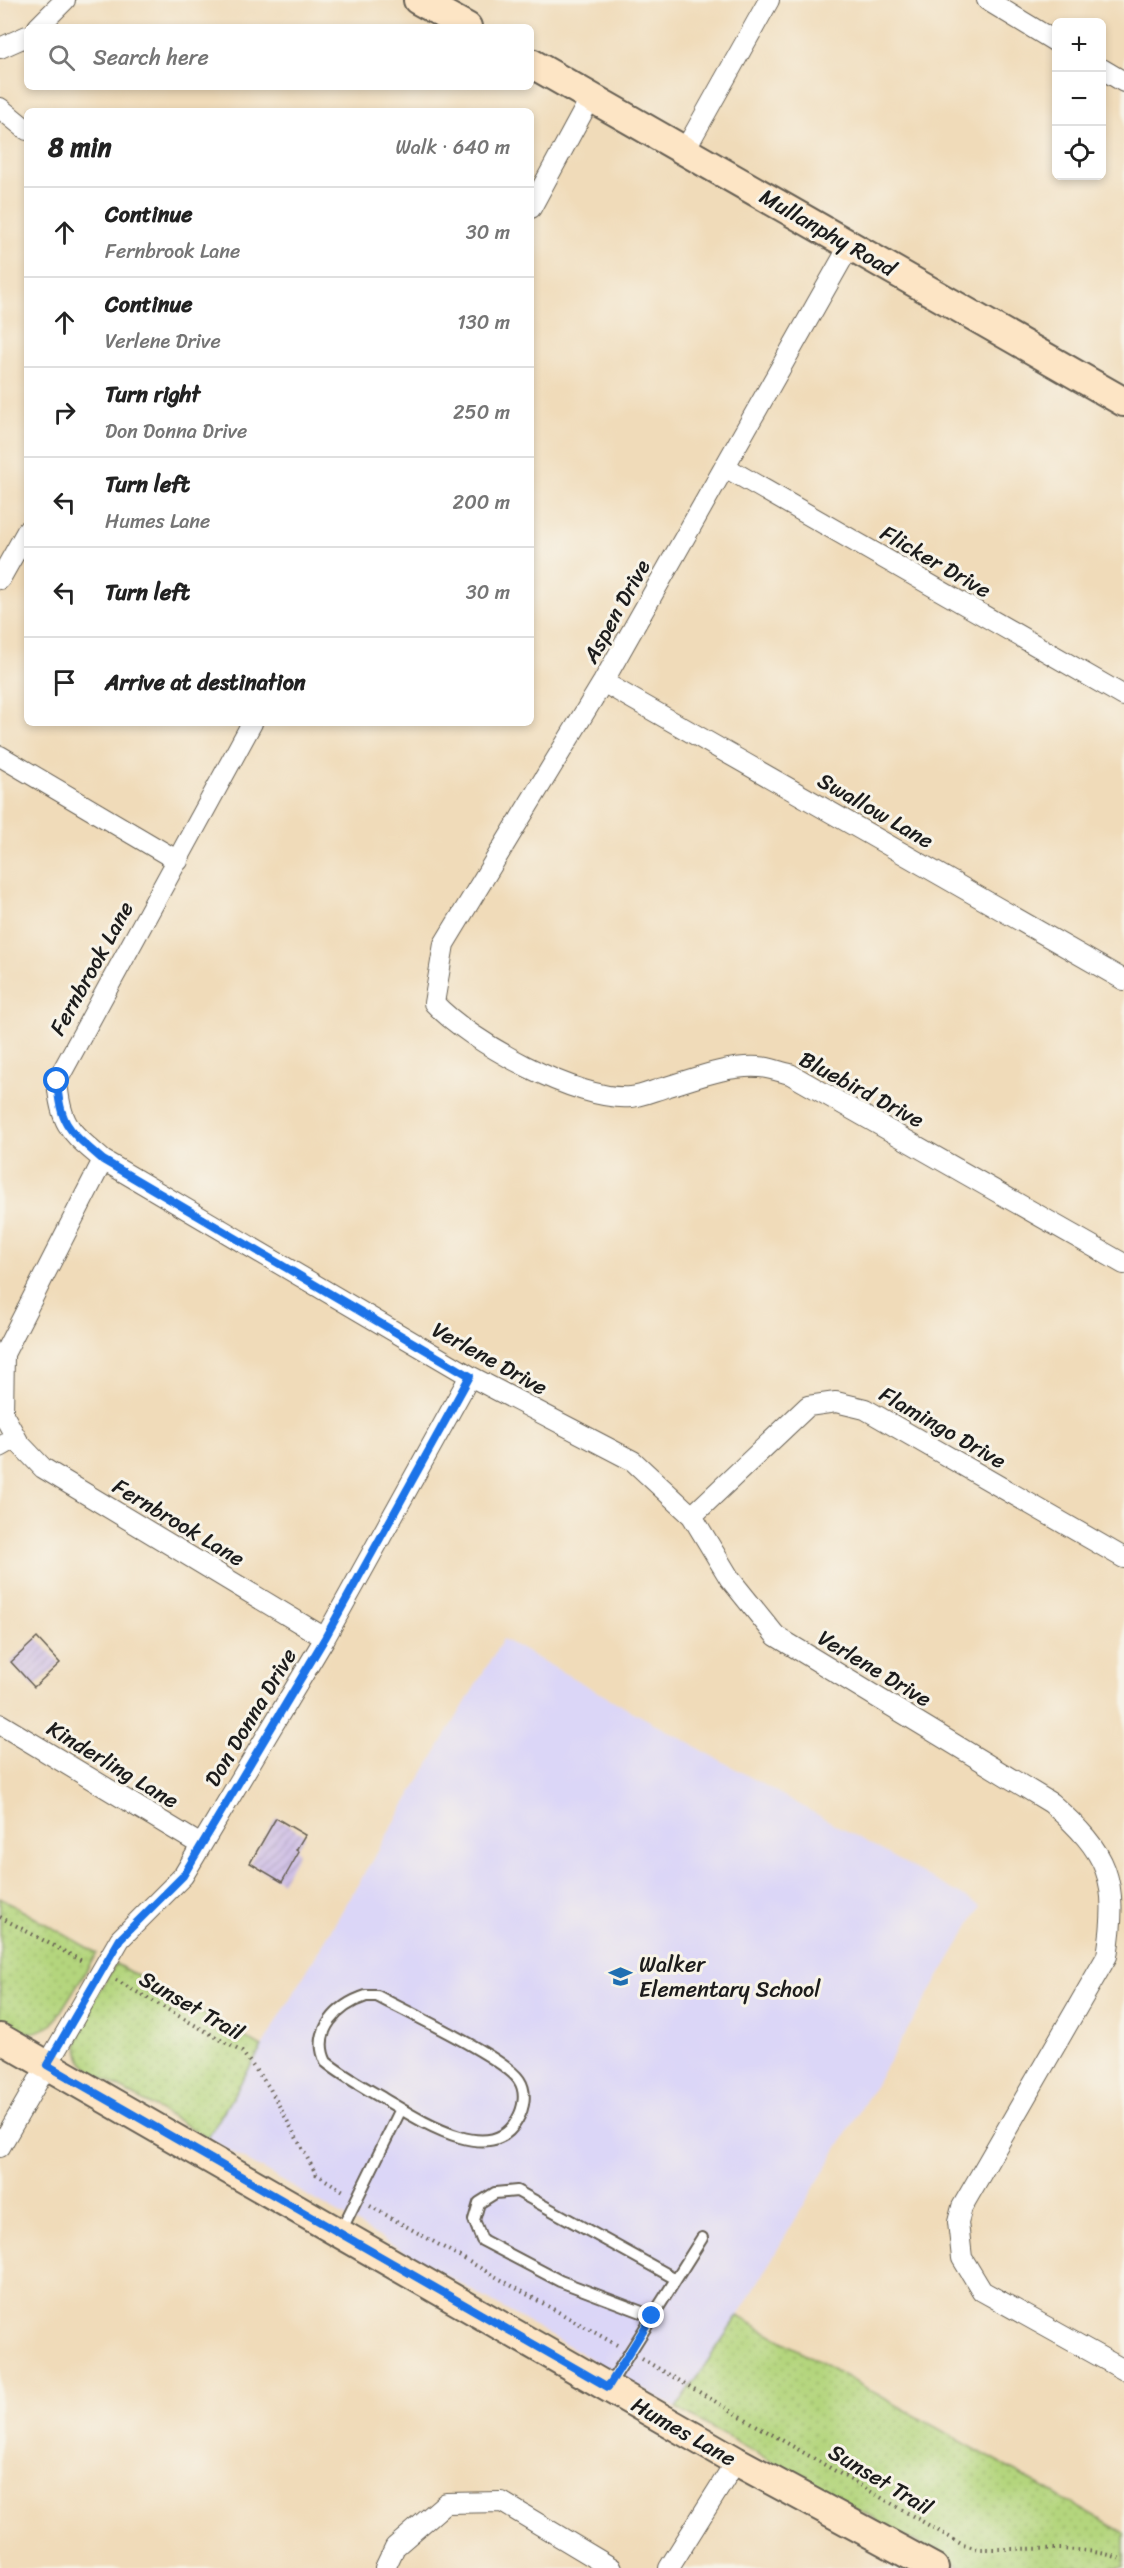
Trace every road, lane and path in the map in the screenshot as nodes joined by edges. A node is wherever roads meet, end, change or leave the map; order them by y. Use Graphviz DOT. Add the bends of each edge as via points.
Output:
graph roads {
  1 [pos="65,0"];
  2 [pos="418,0"];
  3 [pos="769,0"];
  4 [pos="987,0"];
  5 [pos="41,24"];
  6 [pos="461,24"];
  7 [pos="24,37"];
  8 [pos="1052,40"];
  9 [pos="0,48"];
  10 [pos="534,65"];
  11 [pos="1106,72"];
  12 [pos="1124,82"];
  13 [pos="591,97"];
  14 [pos="0,108"];
  15 [pos="24,128"];
  16 [pos="685,150"];
  17 [pos="534,202"];
  18 [pos="850,245"];
  19 [pos="1124,402"];
  20 [pos="725,467"];
  21 [pos="24,536"];
  22 [pos="0,579"];
  23 [pos="603,682"];
  24 [pos="1124,696"];
  25 [pos="250,726"];
  26 [pos="0,756"];
  27 [pos="178,861"];
  28 [pos="1124,980"];
  29 [pos="434,1003"];
  30 [pos="103,1160"];
  31 [pos="1124,1264"];
  32 [pos="470,1376"];
  33 [pos="1,1396"];
  34 [pos="8,1442"];
  35 [pos="692,1516"];
  36 [pos="1124,1558"];
  37 [pos="325,1638"];
  38 [pos="0,1724"];
  39 [pos="201,1845"];
  40 [pos="0,1917"];
  41 [pos="88,1964"];
  42 [pos="112,1978"];
  43 [pos="0,2038"];
  44 [pos="47,2065"];
  45 [pos="401,2109"];
  46 [pos="0,2147"];
  47 [pos="329,2183"];
  48 [pos="377,2210"];
  49 [pos="340,2233"];
  50 [pos="702,2238"];
  51 [pos="676,2279"];
  52 [pos="652,2316"];
  53 [pos="616,2345"];
  54 [pos="642,2359"];
  55 [pos="1124,2370"];
  56 [pos="608,2387"];
  57 [pos="736,2461"];
  58 [pos="1124,2560"];
  59 [pos="385,2568"];
  60 [pos="612,2568"];
  61 [pos="669,2568"];
  62 [pos="934,2568"];
  1 -- 5 [label="street"];
  2 -- 6 [label="street"];
  3 -- 16 [label="street"];
  4 -- 8 [label="street"];
  7 -- 9 [label="street"];
  10 -- 13 [label="street, Mullanphy Road"];
  11 -- 12 [label="street"];
  13 -- 16 [label="street, Mullanphy Road"];
  13 -- 17 [label="street"];
  14 -- 15 [label="street"];
  16 -- 18 [label="street, Mullanphy Road"];
  18 -- 19 [label="street, Mullanphy Road"];
  18 -- 20 [label="street, Aspen Drive"];
  20 -- 23 [label="street, Aspen Drive"];
  20 -- 24 [label="street, Flicker Drive"];
  21 -- 22 [label="street"];
  23 -- 28 [label="street, Swallow Lane"];
  23 -- 29 [label="street, Aspen Drive" via="444,944"];
  25 -- 27 [label="street, Fernbrook Lane"];
  26 -- 27 [label="street"];
  27 -- 30 [label="street, Fernbrook Lane" via="57,1081 59,1109 68,1130"];
  29 -- 31 [label="street, Bluebird Drive" via="480,1041 573,1088 603,1095 631,1097 725,1069 760,1067 790,1074"];
  30 -- 32 [label="street, Verlene Drive"];
  30 -- 33 [label="street, Fernbrook Lane" via="4,1354"];
  32 -- 35 [label="street, Verlene Drive" via="633,1461"];
  32 -- 37 [label="street, Don Donna Drive"];
  33 -- 34 [label="street, Fernbrook Lane"];
  34 -- 37 [label="street, Fernbrook Lane" via="43,1468"];
  35 -- 36 [label="street, Flamingo Drive" via="808,1406 836,1402 865,1409"];
  35 -- 55 [label="street, Verlene Drive" via="730,1579 776,1636 1051,1803 1083,1831 1101,1857 1111,1885 1112,1923 1107,1956 962,2207 958,2222 962,2258 982,2291"];
  37 -- 39 [label="street, Don Donna Drive"];
  38 -- 39 [label="street, Kinderling Lane"];
  39 -- 44 [label="street, Don Donna Drive" via="183,1876 120,1939"];
  40 -- 41 [label="path"];
  42 -- 47 [label="path, Sunset Trail" via="242,2052 269,2087 316,2174"];
  43 -- 44 [label="street, Humes Lane"];
  44 -- 46 [label="street, Don Donna Drive"];
  44 -- 49 [label="street, Humes Lane"];
  45 -- 45 [label="lane" via="458,2138 484,2140 501,2136 515,2124 524,2095 519,2080 480,2051 377,1996 353,2000 329,2020 322,2054 336,2071"];
  45 -- 49 [label="lane"];
  48 -- 53 [label="path"];
  49 -- 56 [label="street, Humes Lane"];
  50 -- 51 [label="lane"];
  51 -- 52 [label="lane"];
  51 -- 52 [label="lane" via="517,2191 495,2193 479,2203 474,2220 482,2241 560,2281"];
  52 -- 56 [label="lane"];
  54 -- 58 [label="path, Sunset Trail" via="963,2545 979,2549 1090,2552"];
  56 -- 57 [label="street, Humes Lane"];
  57 -- 61 [label="street"];
  57 -- 62 [label="street, Humes Lane"];
  59 -- 60 [label="street" via="395,2547 446,2503 502,2502"];
}
